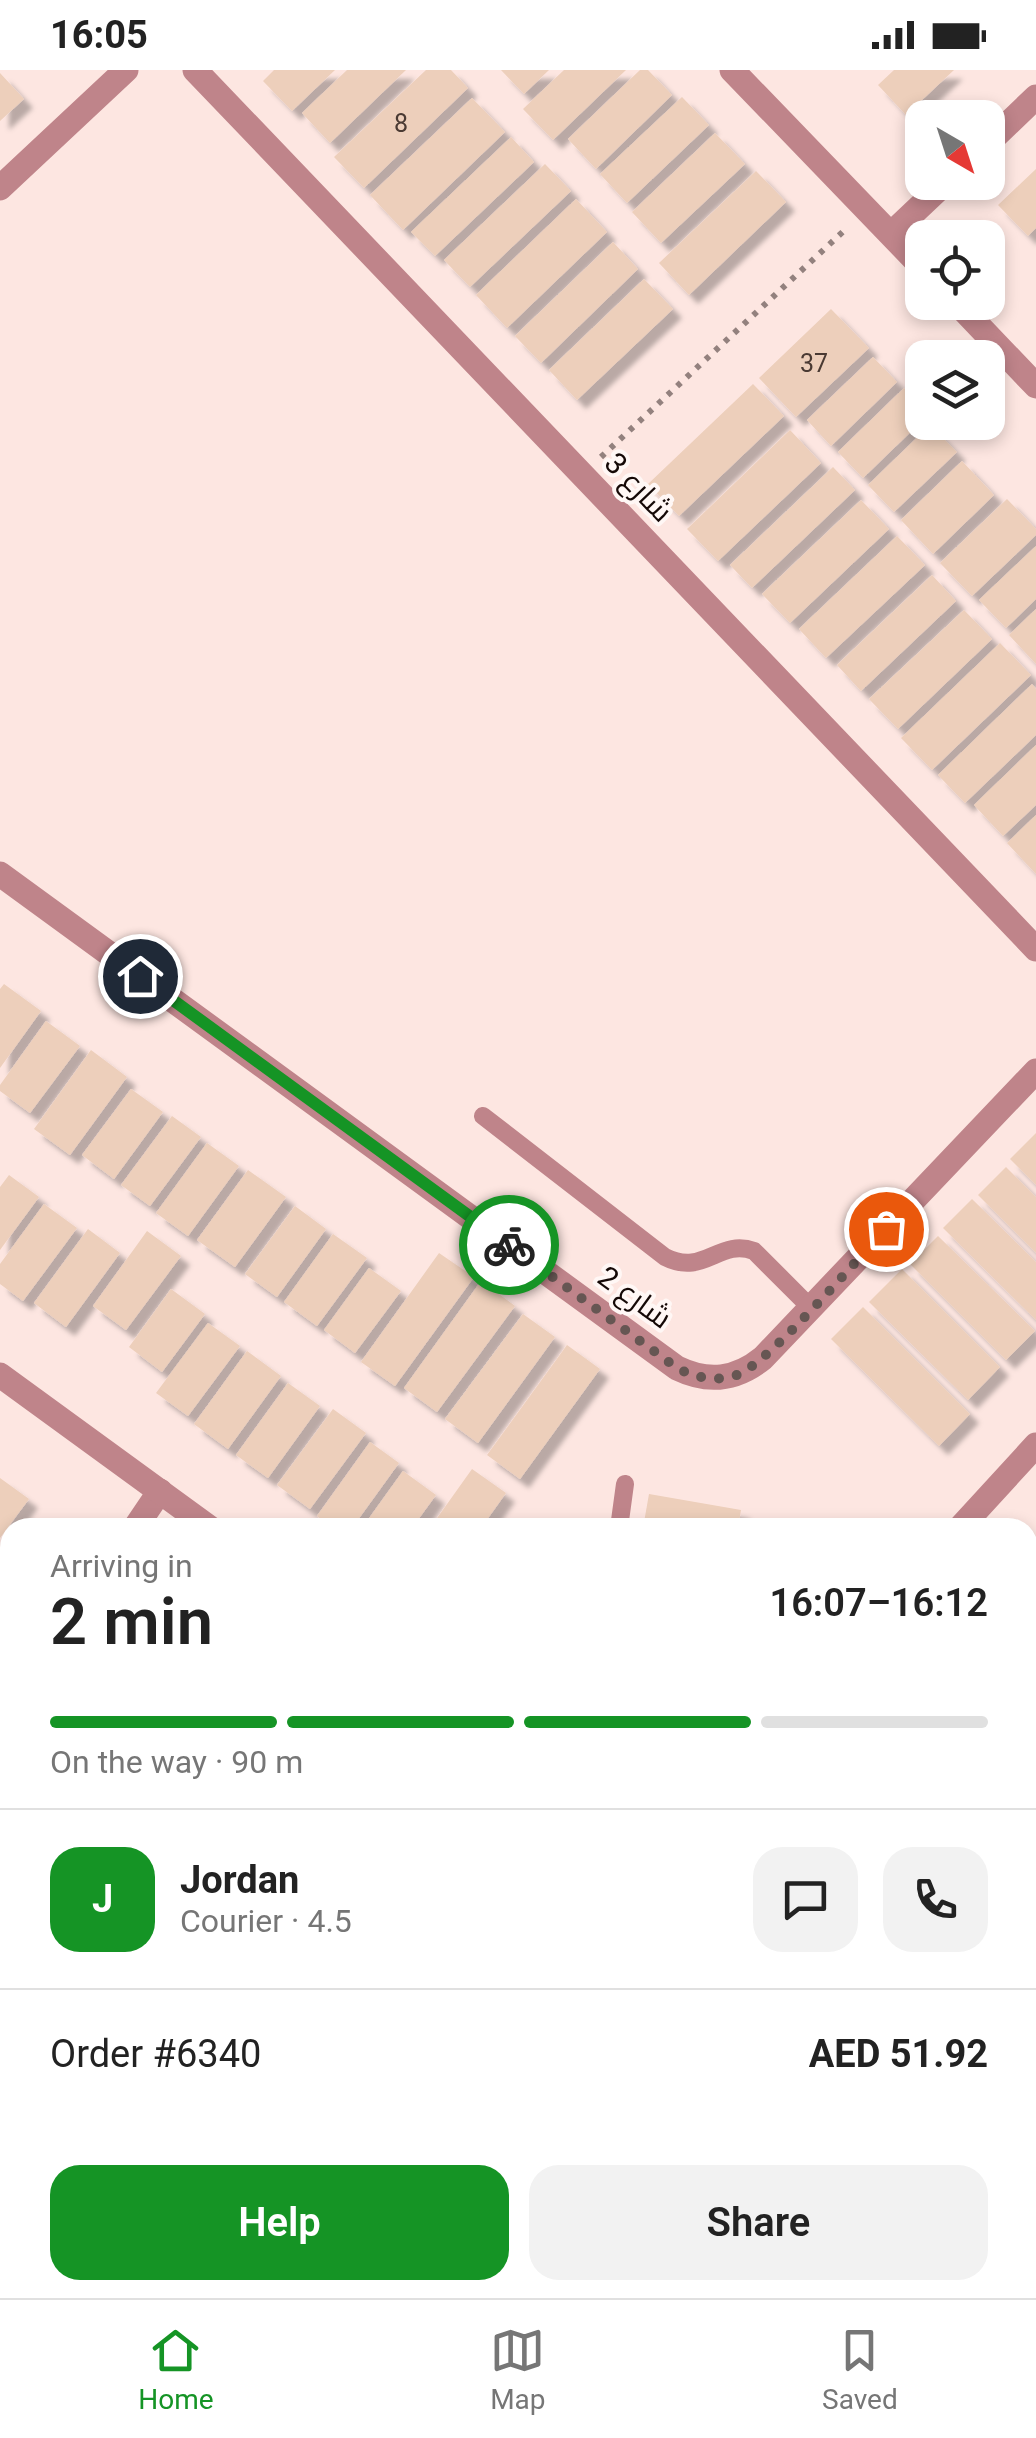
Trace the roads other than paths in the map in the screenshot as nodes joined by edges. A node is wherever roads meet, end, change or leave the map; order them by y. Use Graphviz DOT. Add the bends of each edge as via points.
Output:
graph roads {
  1 [pos="126,70"];
  2 [pos="195,70"];
  3 [pos="732,70"];
  4 [pos="1036,97"];
  5 [pos="1005,127"];
  6 [pos="0,188"];
  7 [pos="927,200"];
  8 [pos="891,234"];
  9 [pos="905,249"];
  10 [pos="973,320"];
  11 [pos="1036,386"];
  12 [pos="4,887"];
  13 [pos="1036,948"];
  14 [pos="1036,1071"];
  15 [pos="483,1116"];
  16 [pos="810,1308"];
  17 [pos="0,1375"];
  18 [pos="1036,1445"];
  19 [pos="626,1484"];
  20 [pos="160,1491"];
  21 [pos="142,1518"];
  22 [pos="196,1518"];
  23 [pos="621,1518"];
  24 [pos="969,1518"];
  1 -- 6 [label="street"];
  2 -- 13 [label="street, شارع 3"];
  3 -- 8 [label="street"];
  4 -- 5 [label="street"];
  7 -- 8 [label="street"];
  8 -- 9 [label="street"];
  10 -- 11 [label="street"];
  12 -- 16 [label="street, شارع 2" via="677,1368 706,1378 737,1374 763,1358"];
  14 -- 16 [label="street, شارع 2"];
  15 -- 16 [label="lane" via="665,1257 699,1263 743,1247"];
  17 -- 20 [label="street"];
  18 -- 24 [label="street"];
  19 -- 23 [label="lane"];
  20 -- 21 [label="street"];
  20 -- 22 [label="street"];
}
